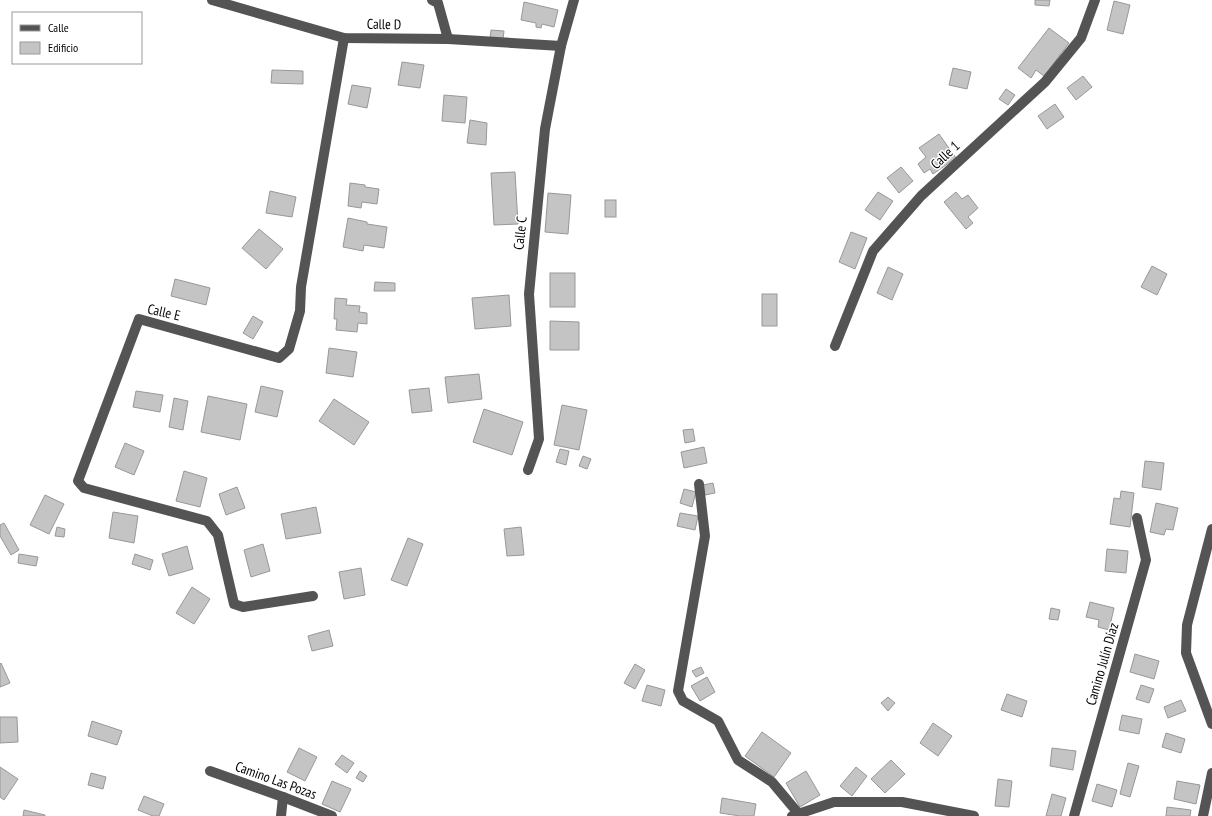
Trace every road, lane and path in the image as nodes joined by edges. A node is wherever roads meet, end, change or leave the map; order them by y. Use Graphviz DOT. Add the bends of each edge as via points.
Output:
graph roads {
  1 [pos="212,0"];
  2 [pos="432,0"];
  3 [pos="574,0"];
  4 [pos="1095,0"];
  5 [pos="344,38"];
  6 [pos="448,39"];
  7 [pos="561,46"];
  8 [pos="835,346"];
  9 [pos="528,470"];
  10 [pos="699,484"];
  11 [pos="1137,518"];
  12 [pos="1212,529"];
  13 [pos="313,596"];
  14 [pos="1212,724"];
  15 [pos="210,771"];
  16 [pos="1212,773"];
  17 [pos="283,796"];
  18 [pos="795,815"];
  19 [pos="281,816"];
  20 [pos="332,816"];
  21 [pos="974,816"];
  22 [pos="1074,816"];
  23 [pos="1203,816"];
  1 -- 5 [label="street, Calle D"];
  2 -- 6 [label="street" via="438,3"];
  3 -- 7 [label="street, Calle C"];
  4 -- 8 [label="street, Calle 1" via="1081,38 1045,82 921,196 873,251"];
  5 -- 6 [label="street, Calle D"];
  5 -- 13 [label="street, Calle E" via="301,288 300,311 289,349 279,358 139,319 78,481 84,488 207,521 218,535 234,604 243,607"];
  6 -- 7 [label="street, Calle D"];
  7 -- 9 [label="street, Calle C" via="545,129 529,294 539,439"];
  10 -- 18 [label="street" via="705,536 678,691 684,701 718,722 738,760 772,782"];
  11 -- 22 [label="street, Camino Julín Díaz" via="1146,560"];
  12 -- 14 [label="street" via="1187,625 1186,653"];
  15 -- 17 [label="street, Camino Las Pozas"];
  16 -- 23 [label="street"];
  17 -- 19 [label="street"];
  17 -- 20 [label="street, Camino Las Pozas"];
  18 -- 21 [label="street" via="834,802 902,802"];
}
